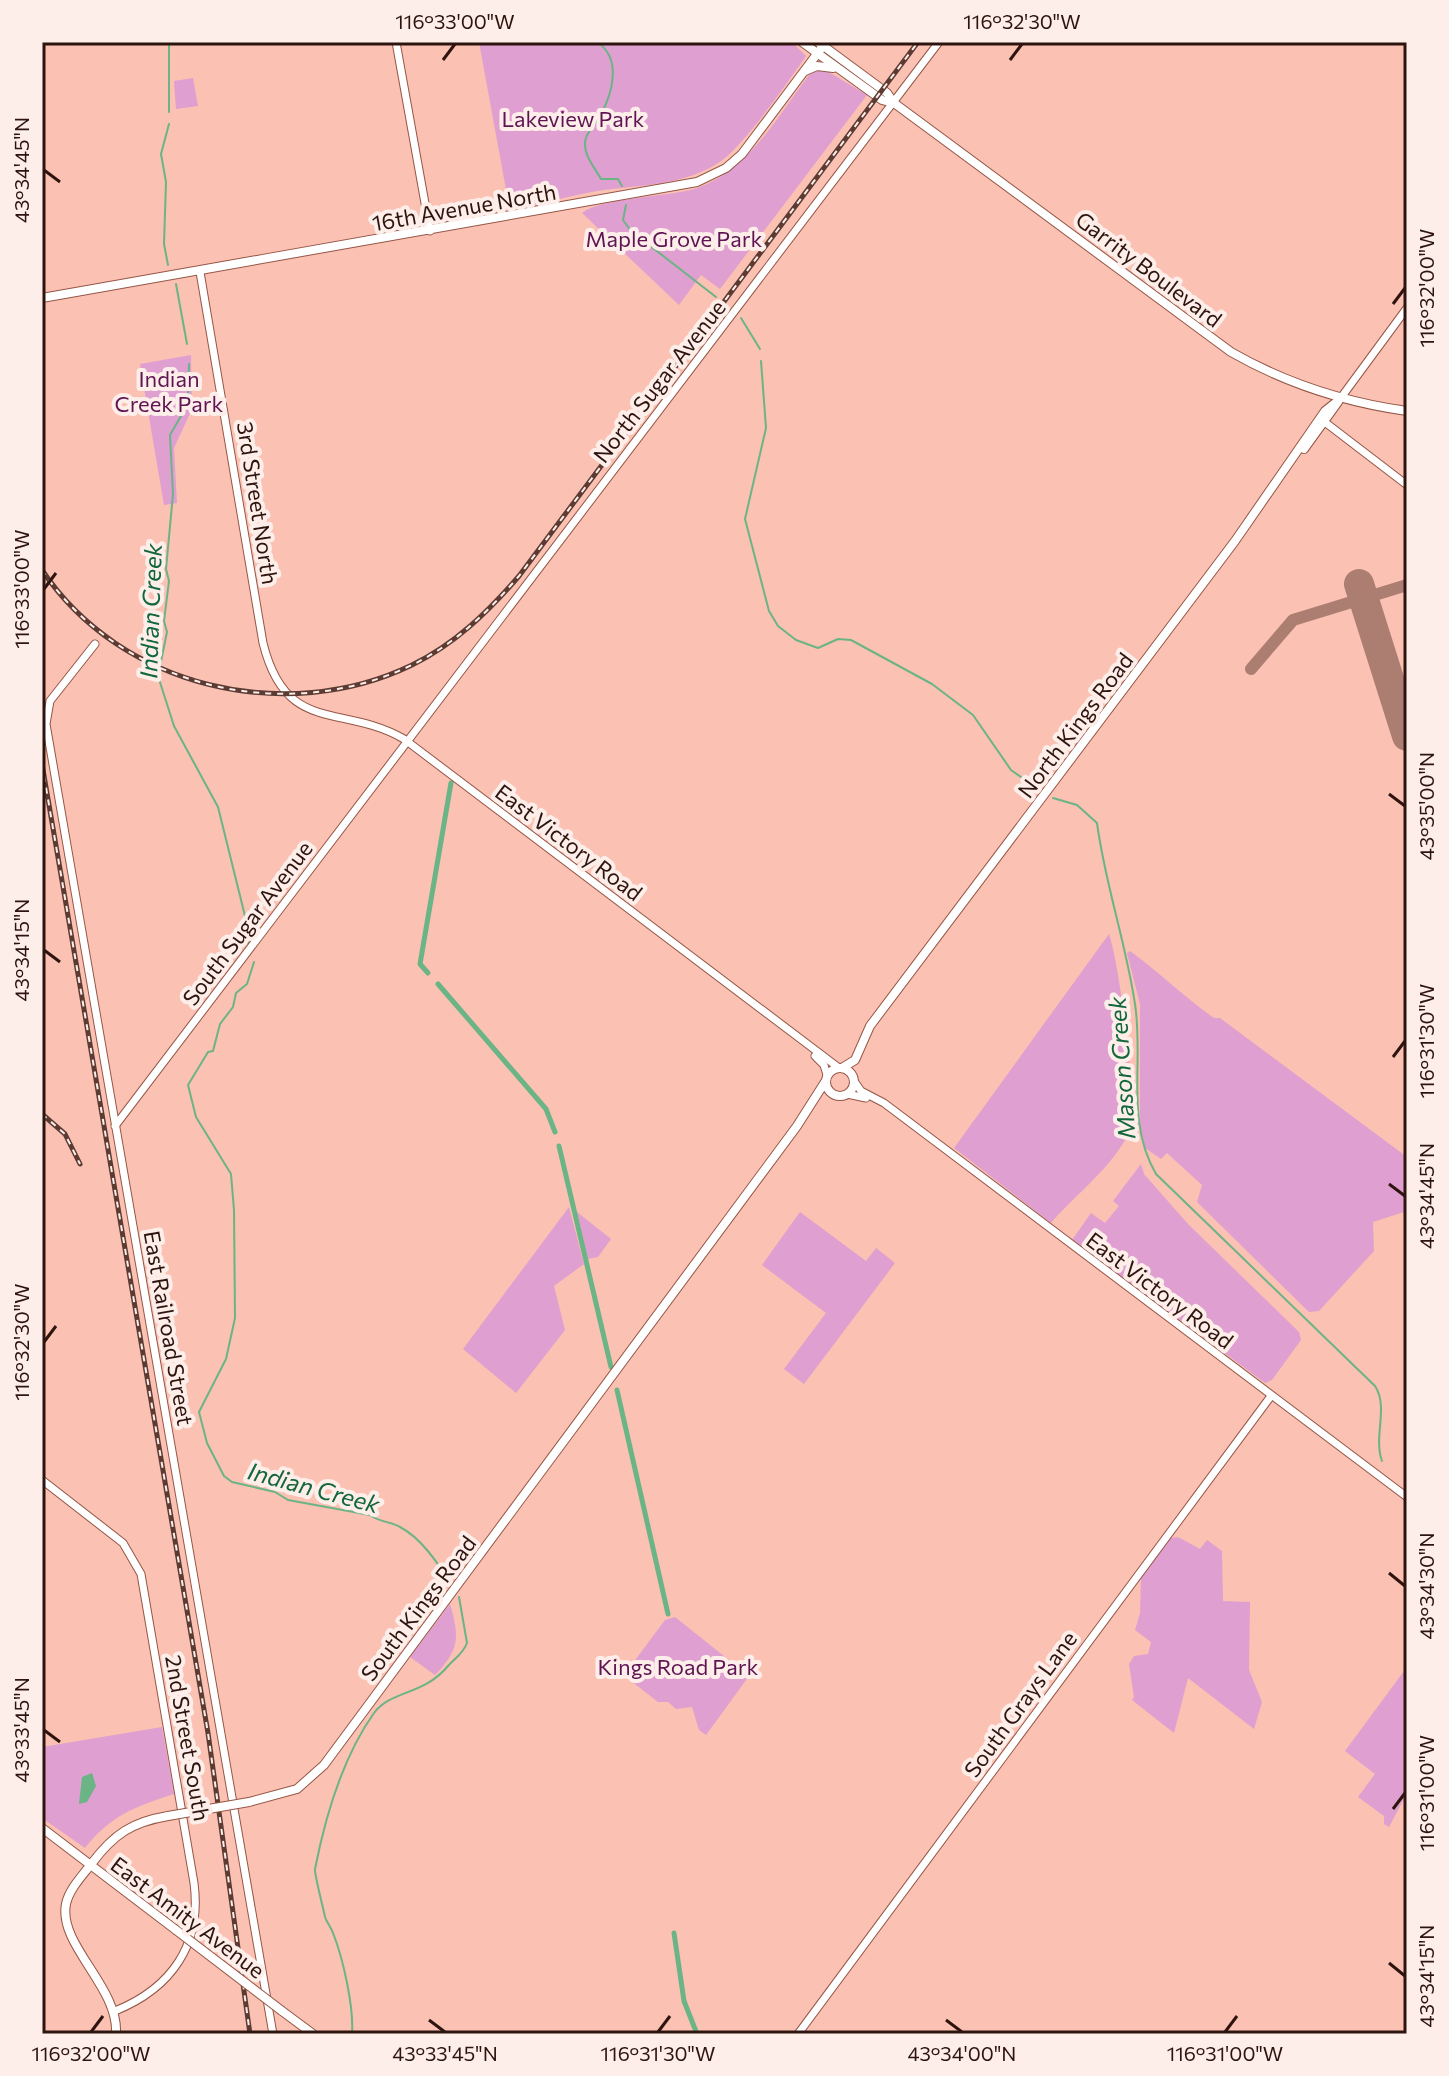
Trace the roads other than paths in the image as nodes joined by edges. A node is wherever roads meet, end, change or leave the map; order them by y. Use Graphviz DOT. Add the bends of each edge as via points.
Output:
graph roads {
  1 [pos="396,42"];
  2 [pos="802,42"];
  3 [pos="939,42"];
  4 [pos="819,47"];
  5 [pos="841,71"];
  6 [pos="804,72"];
  7 [pos="894,103"];
  8 [pos="430,231"];
  9 [pos="200,272"];
  10 [pos="46,297"];
  11 [pos="1407,308"];
  12 [pos="1340,399"];
  13 [pos="1407,411"];
  14 [pos="1326,423"];
  15 [pos="1295,458"];
  16 [pos="1407,485"];
  17 [pos="95,644"];
  18 [pos="298,703"];
  19 [pos="407,742"];
  20 [pos="882,1013"];
  21 [pos="802,1043"];
  22 [pos="841,1068"];
  23 [pos="826,1079"];
  24 [pos="854,1080"];
  25 [pos="847,1094"];
  26 [pos="835,1096"];
  27 [pos="893,1111"];
  28 [pos="115,1126"];
  29 [pos="797,1126"];
  30 [pos="1271,1396"];
  31 [pos="42,1480"];
  32 [pos="1407,1497"];
  33 [pos="42,1828"];
  34 [pos="90,1865"];
  35 [pos="115,2011"];
  36 [pos="116,2034"];
  37 [pos="273,2034"];
  38 [pos="313,2034"];
  39 [pos="798,2034"];
  1 -- 8 [label="street"];
  2 -- 4 [label="main road, Garrity Boulevard"];
  3 -- 7 [label="street, North Sugar Avenue"];
  4 -- 5 [label="main road, Garrity Boulevard"];
  4 -- 6 [label="main road, 16th Avenue North"];
  4 -- 7 [label="main road, Garrity Boulevard"];
  5 -- 6 [label="main road" via="822,65"];
  5 -- 7 [label="main road, Garrity Boulevard"];
  6 -- 8 [label="main road, 16th Avenue North" via="742,154 706,179"];
  7 -- 12 [label="main road, Garrity Boulevard" via="1231,352 1269,373"];
  7 -- 19 [label="street, North Sugar Avenue"];
  8 -- 9 [label="main road, 16th Avenue North"];
  9 -- 10 [label="main road, 16th Avenue North"];
  9 -- 18 [label="street, 3rd Street North" via="263,643 272,671"];
  11 -- 12 [label="street, North Kings Road"];
  12 -- 13 [label="main road, Garrity Boulevard"];
  12 -- 14 [label="main road, North Kings Road"];
  12 -- 15 [label="main road, North Kings Road" via="1325,411"];
  14 -- 15 [label="main road, North Kings Road"];
  14 -- 16 [label="street"];
  15 -- 20 [label="main road, North Kings Road"];
  17 -- 28 [label="street, East Railroad Street" via="50,701 46,724"];
  18 -- 19 [label="street, East Victory Road" via="327,718 379,727"];
  19 -- 21 [label="street, East Victory Road"];
  19 -- 28 [label="street, South Sugar Avenue"];
  20 -- 22 [label="main road, North Kings Road" via="867,1031 855,1060"];
  20 -- 24 [label="main road, North Kings Road"];
  21 -- 22 [label="street, East Victory Road"];
  21 -- 23 [label="street, East Victory Road" via="821,1061"];
  22 -- 23 [label="main road"];
  22 -- 24 [label="main road"];
  23 -- 26 [label="main road"];
  23 -- 29 [label="main road, South Kings Road"];
  24 -- 25 [label="main road, North Kings Road"];
  24 -- 27 [label="street, East Victory Road" via="863,1093"];
  25 -- 26 [label="main road"];
  25 -- 27 [label="street, East Victory Road"];
  26 -- 29 [label="main road, South Kings Road" via="819,1101"];
  27 -- 30 [label="street, East Victory Road"];
  28 -- 37 [label="street, East Railroad Street"];
  29 -- 34 [label="main road, South Kings Road, bridge" via="317,1774 286,1794 127,1827"];
  30 -- 32 [label="street, East Victory Road"];
  30 -- 39 [label="street, South Grays Lane"];
  31 -- 35 [label="street, 2nd Street South" via="123,1543 141,1574 194,1883 197,1915 186,1950 152,1991"];
  33 -- 34 [label="main road, East Amity Avenue"];
  34 -- 35 [label="main road, South Kings Road" via="70,1894 66,1916"];
  34 -- 38 [label="main road, East Amity Avenue, bridge"];
  35 -- 36 [label="main road"];
}
